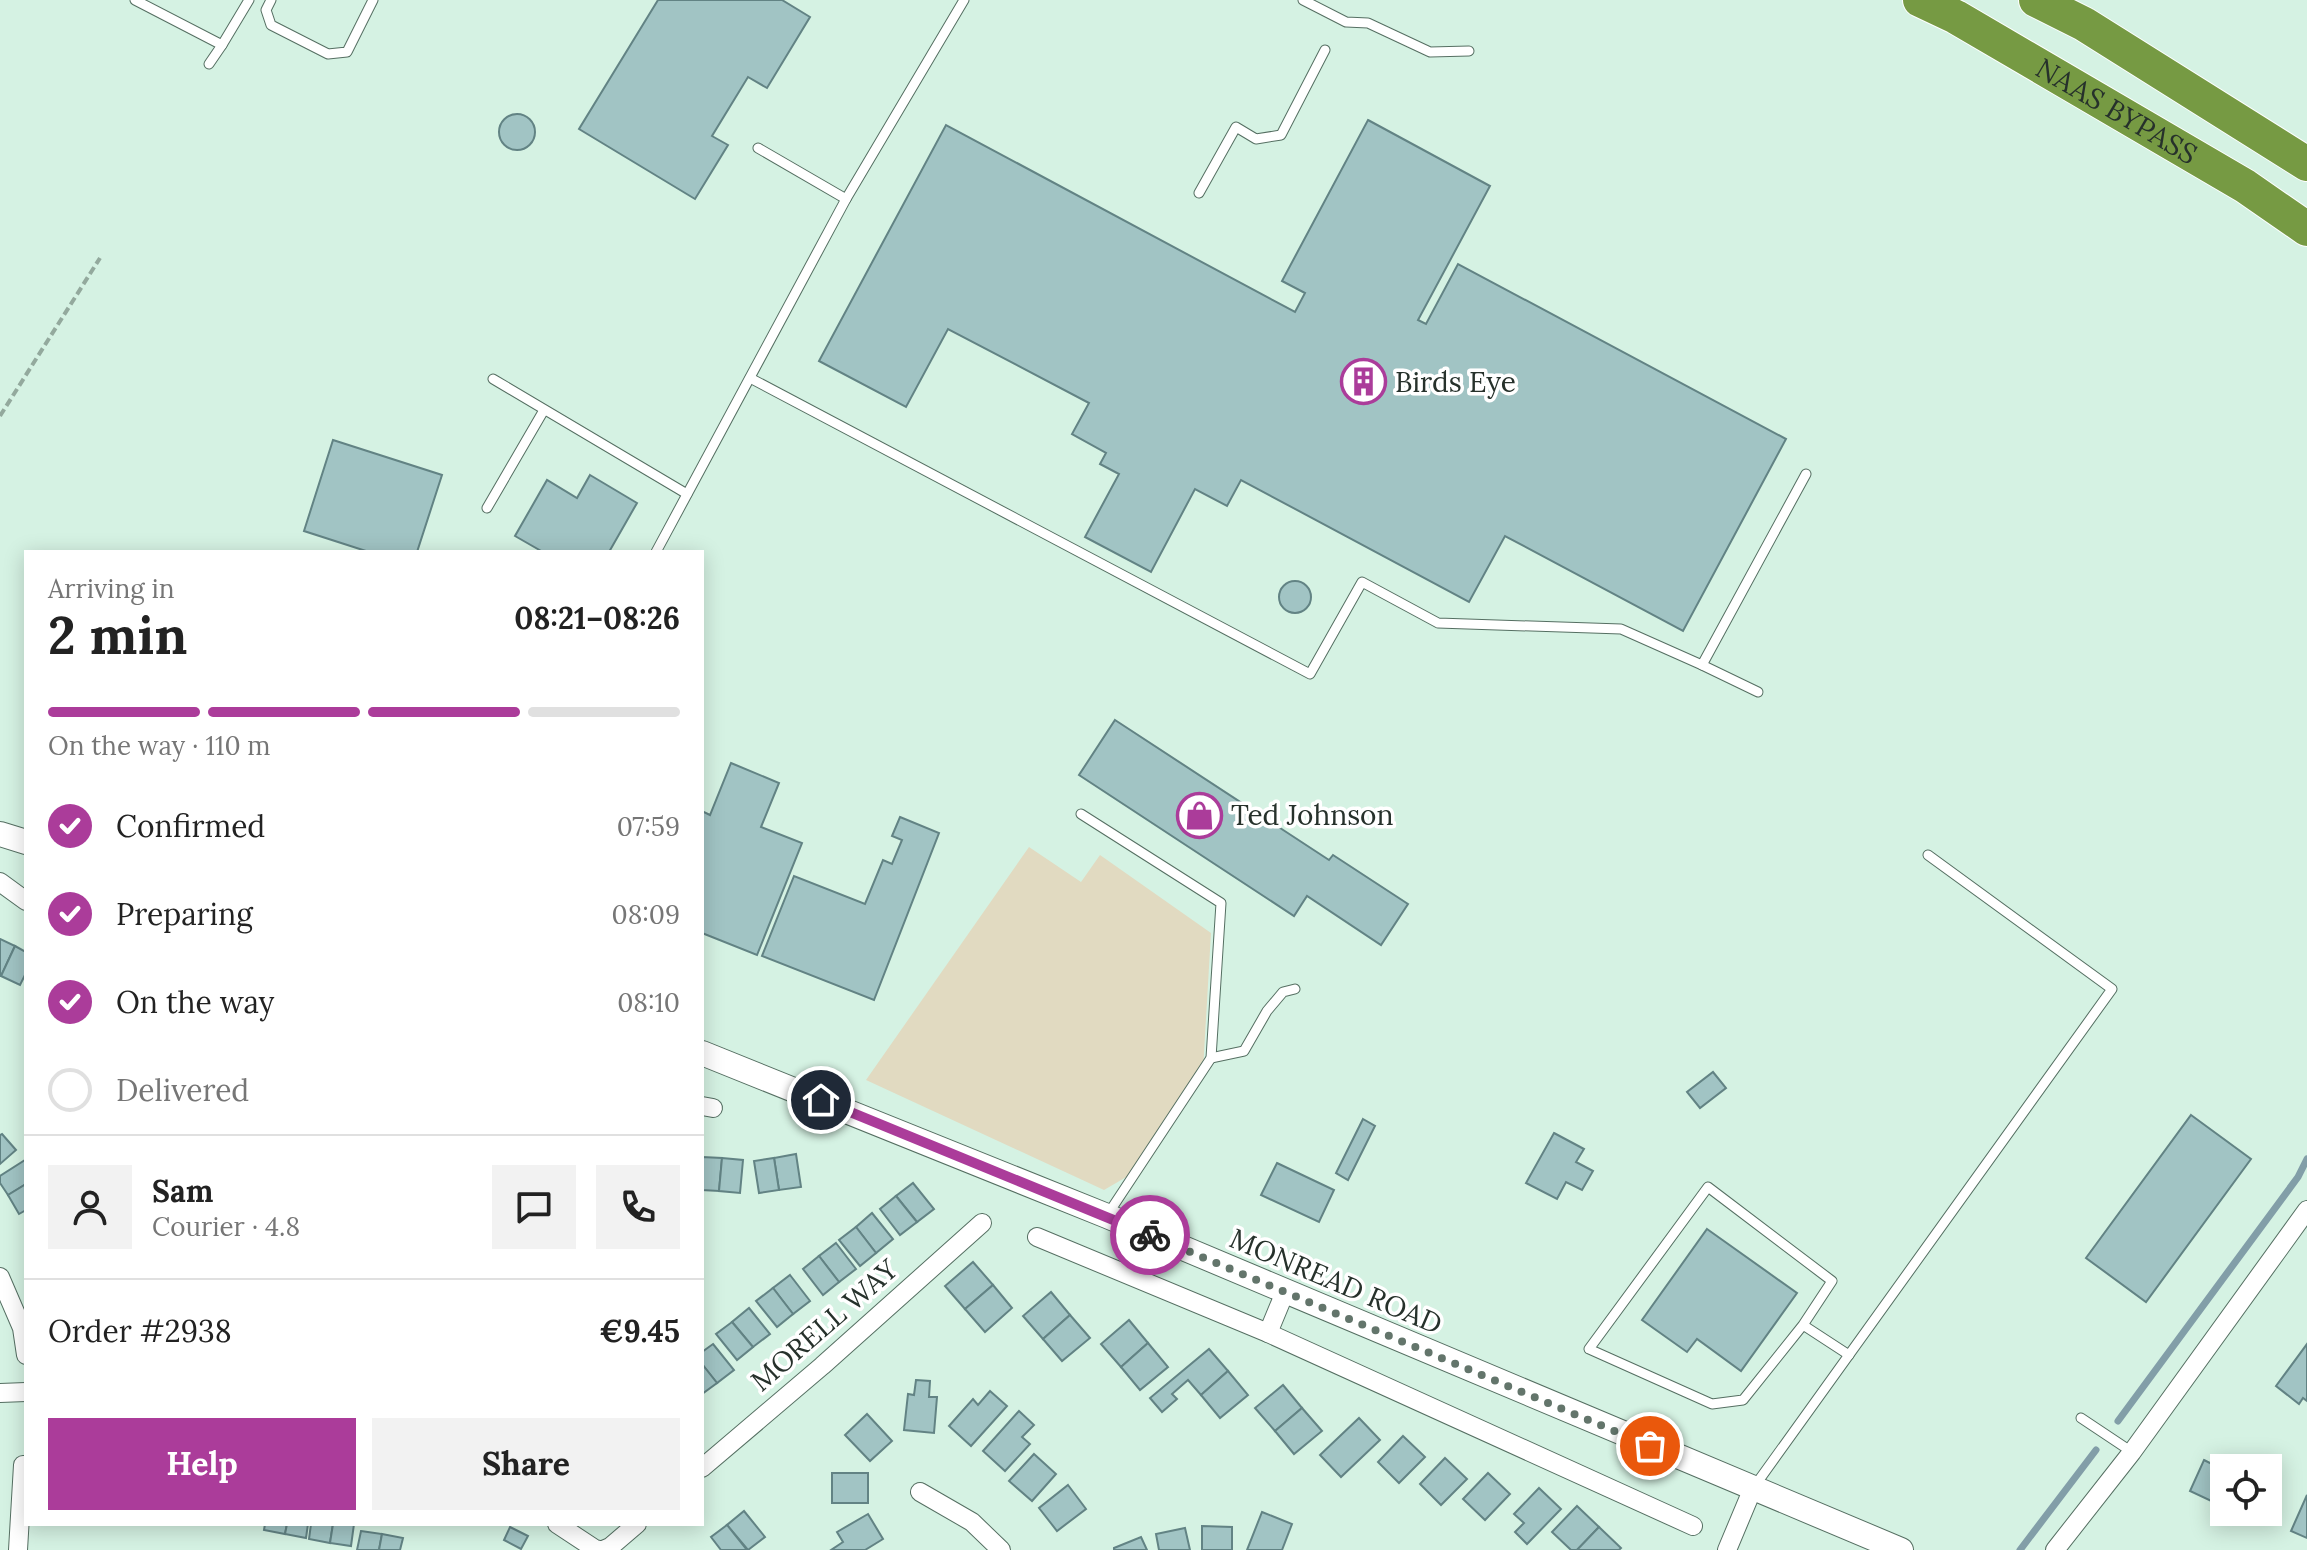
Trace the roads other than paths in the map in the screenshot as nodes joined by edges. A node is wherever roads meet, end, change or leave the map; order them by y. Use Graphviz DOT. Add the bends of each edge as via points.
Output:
graph roads {
  1 [pos="135,0"];
  2 [pos="249,0"];
  3 [pos="271,0"];
  4 [pos="373,0"];
  5 [pos="964,0"];
  6 [pos="1303,0"];
  7 [pos="1920,0"];
  8 [pos="2036,0"];
  9 [pos="222,45"];
  10 [pos="1325,50"];
  11 [pos="1469,51"];
  12 [pos="209,64"];
  13 [pos="758,148"];
  14 [pos="2307,164"];
  15 [pos="1199,193"];
  16 [pos="846,199"];
  17 [pos="2307,229"];
  18 [pos="750,378"];
  19 [pos="493,379"];
  20 [pos="544,410"];
  21 [pos="1806,474"];
  22 [pos="687,494"];
  23 [pos="487,508"];
  24 [pos="657,550"];
  25 [pos="1702,665"];
  26 [pos="1758,692"];
  27 [pos="1081,814"];
  28 [pos="0,834"];
  29 [pos="24,841"];
  30 [pos="1928,855"];
  31 [pos="0,882"];
  32 [pos="24,900"];
  33 [pos="1295,989"];
  34 [pos="704,1054"];
  35 [pos="1211,1058"];
  36 [pos="2307,1210"];
  37 [pos="1107,1216"];
  38 [pos="982,1223"];
  39 [pos="1037,1237"];
  40 [pos="0,1277"];
  41 [pos="1285,1292"];
  42 [pos="1803,1325"];
  43 [pos="1268,1333"];
  44 [pos="24,1342"];
  45 [pos="1849,1355"];
  46 [pos="24,1392"];
  47 [pos="0,1393"];
  48 [pos="2081,1418"];
  49 [pos="2132,1452"];
  50 [pos="23,1465"];
  51 [pos="704,1466"];
  52 [pos="1753,1488"];
  53 [pos="920,1492"];
  54 [pos="560,1526"];
  55 [pos="635,1526"];
  56 [pos="1693,1526"];
  57 [pos="18,1550"];
  58 [pos="602,1550"];
  59 [pos="1001,1550"];
  60 [pos="1727,1550"];
  61 [pos="1901,1550"];
  62 [pos="2055,1550"];
  1 -- 9 [label="lane"];
  2 -- 9 [label="lane"];
  3 -- 4 [label="lane" via="266,10 271,25 328,54 347,52"];
  5 -- 16 [label="lane"];
  6 -- 11 [label="lane" via="1346,22 1368,23 1430,52"];
  7 -- 17 [label="highway, NAAS BYPASS" via="2245,186"];
  8 -- 14 [label="highway, NAAS BYPASS" via="2084,24"];
  9 -- 12 [label="lane"];
  10 -- 15 [label="lane" via="1281,135 1256,139 1236,127"];
  13 -- 16 [label="lane"];
  16 -- 18 [label="lane"];
  18 -- 22 [label="lane"];
  18 -- 25 [label="lane" via="1310,674 1362,582 1438,623 1621,629"];
  19 -- 20 [label="lane"];
  20 -- 22 [label="lane"];
  20 -- 23 [label="lane"];
  21 -- 25 [label="lane"];
  22 -- 24 [label="lane"];
  25 -- 26 [label="lane"];
  27 -- 35 [label="lane" via="1221,903"];
  28 -- 29 [label="street"];
  30 -- 45 [label="lane" via="2112,989"];
  31 -- 32 [label="street"];
  33 -- 35 [label="lane" via="1283,992 1267,1011 1244,1051"];
  34 -- 37 [label="street, MONREAD ROAD"];
  35 -- 37 [label="lane"];
  36 -- 49 [label="street"];
  37 -- 41 [label="street, MONREAD ROAD"];
  38 -- 51 [label="street, MORELL WAY"];
  39 -- 43 [label="street"];
  40 -- 44 [label="street"];
  41 -- 43 [label="street"];
  41 -- 52 [label="street, MONREAD ROAD"];
  42 -- 42 [label="lane" via="1743,1400 1712,1404 1589,1349 1708,1187 1832,1281"];
  42 -- 45 [label="lane"];
  43 -- 56 [label="street"];
  45 -- 52 [label="lane"];
  46 -- 47 [label="street"];
  48 -- 49 [label="lane"];
  49 -- 62 [label="street"];
  50 -- 57 [label="street"];
  52 -- 60 [label="street"];
  52 -- 61 [label="street, MONREAD ROAD"];
  53 -- 59 [label="street" via="972,1522"];
  54 -- 58 [label="street"];
  55 -- 58 [label="street"];
}
